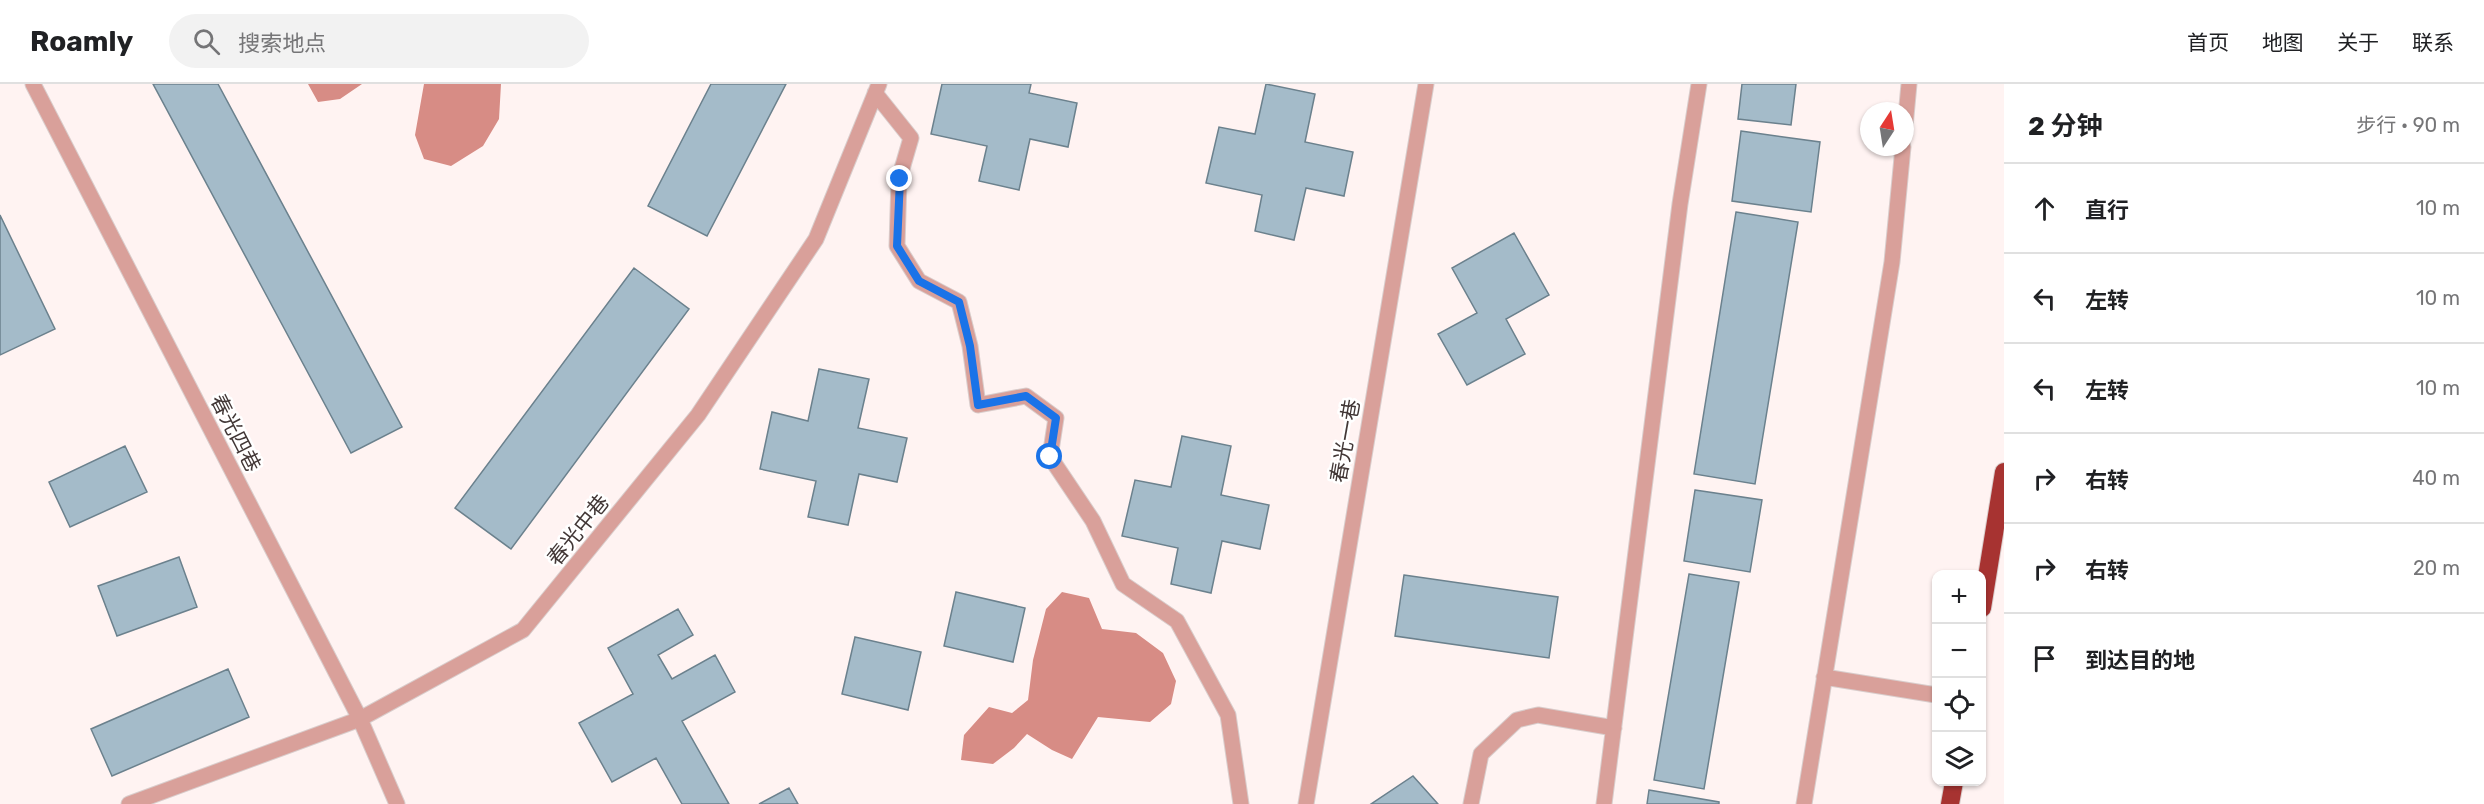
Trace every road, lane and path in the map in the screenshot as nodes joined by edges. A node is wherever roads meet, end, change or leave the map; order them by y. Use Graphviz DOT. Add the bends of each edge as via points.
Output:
graph roads {
  1 [pos="33,84"];
  2 [pos="1426,84"];
  3 [pos="1700,84"];
  4 [pos="1909,84"];
  5 [pos="877,89"];
  6 [pos="1907,102"];
  7 [pos="1902,156"];
  8 [pos="2004,472"];
  9 [pos="1986,583"];
  10 [pos="1824,677"];
  11 [pos="1932,694"];
  12 [pos="360,719"];
  13 [pos="1614,728"];
  14 [pos="1953,786"];
  15 [pos="129,804"];
  16 [pos="397,804"];
  17 [pos="1241,804"];
  18 [pos="1306,804"];
  19 [pos="1471,804"];
  20 [pos="1604,804"];
  21 [pos="1804,804"];
  22 [pos="1950,804"];
  1 -- 12 [label="street, 春光四巷"];
  2 -- 18 [label="street, 春光一巷"];
  3 -- 13 [label="street" via="1680,204"];
  4 -- 6 [label="street"];
  5 -- 12 [label="street, 春光中巷" via="816,239 698,415 523,630"];
  5 -- 17 [label="street" via="911,138 900,179 897,246 919,281 959,302 978,405 1026,396 1056,418 1050,457 1093,521 1123,584 1177,621 1228,715"];
  7 -- 10 [label="street" via="1892,262"];
  8 -- 9 [label="highway"];
  10 -- 11 [label="street"];
  10 -- 21 [label="street"];
  12 -- 15 [label="street, 春光中巷"];
  12 -- 16 [label="street, 春光四巷"];
  13 -- 19 [label="street" via="1538,715 1516,720 1482,754"];
  13 -- 20 [label="street"];
  14 -- 22 [label="highway"];
}
